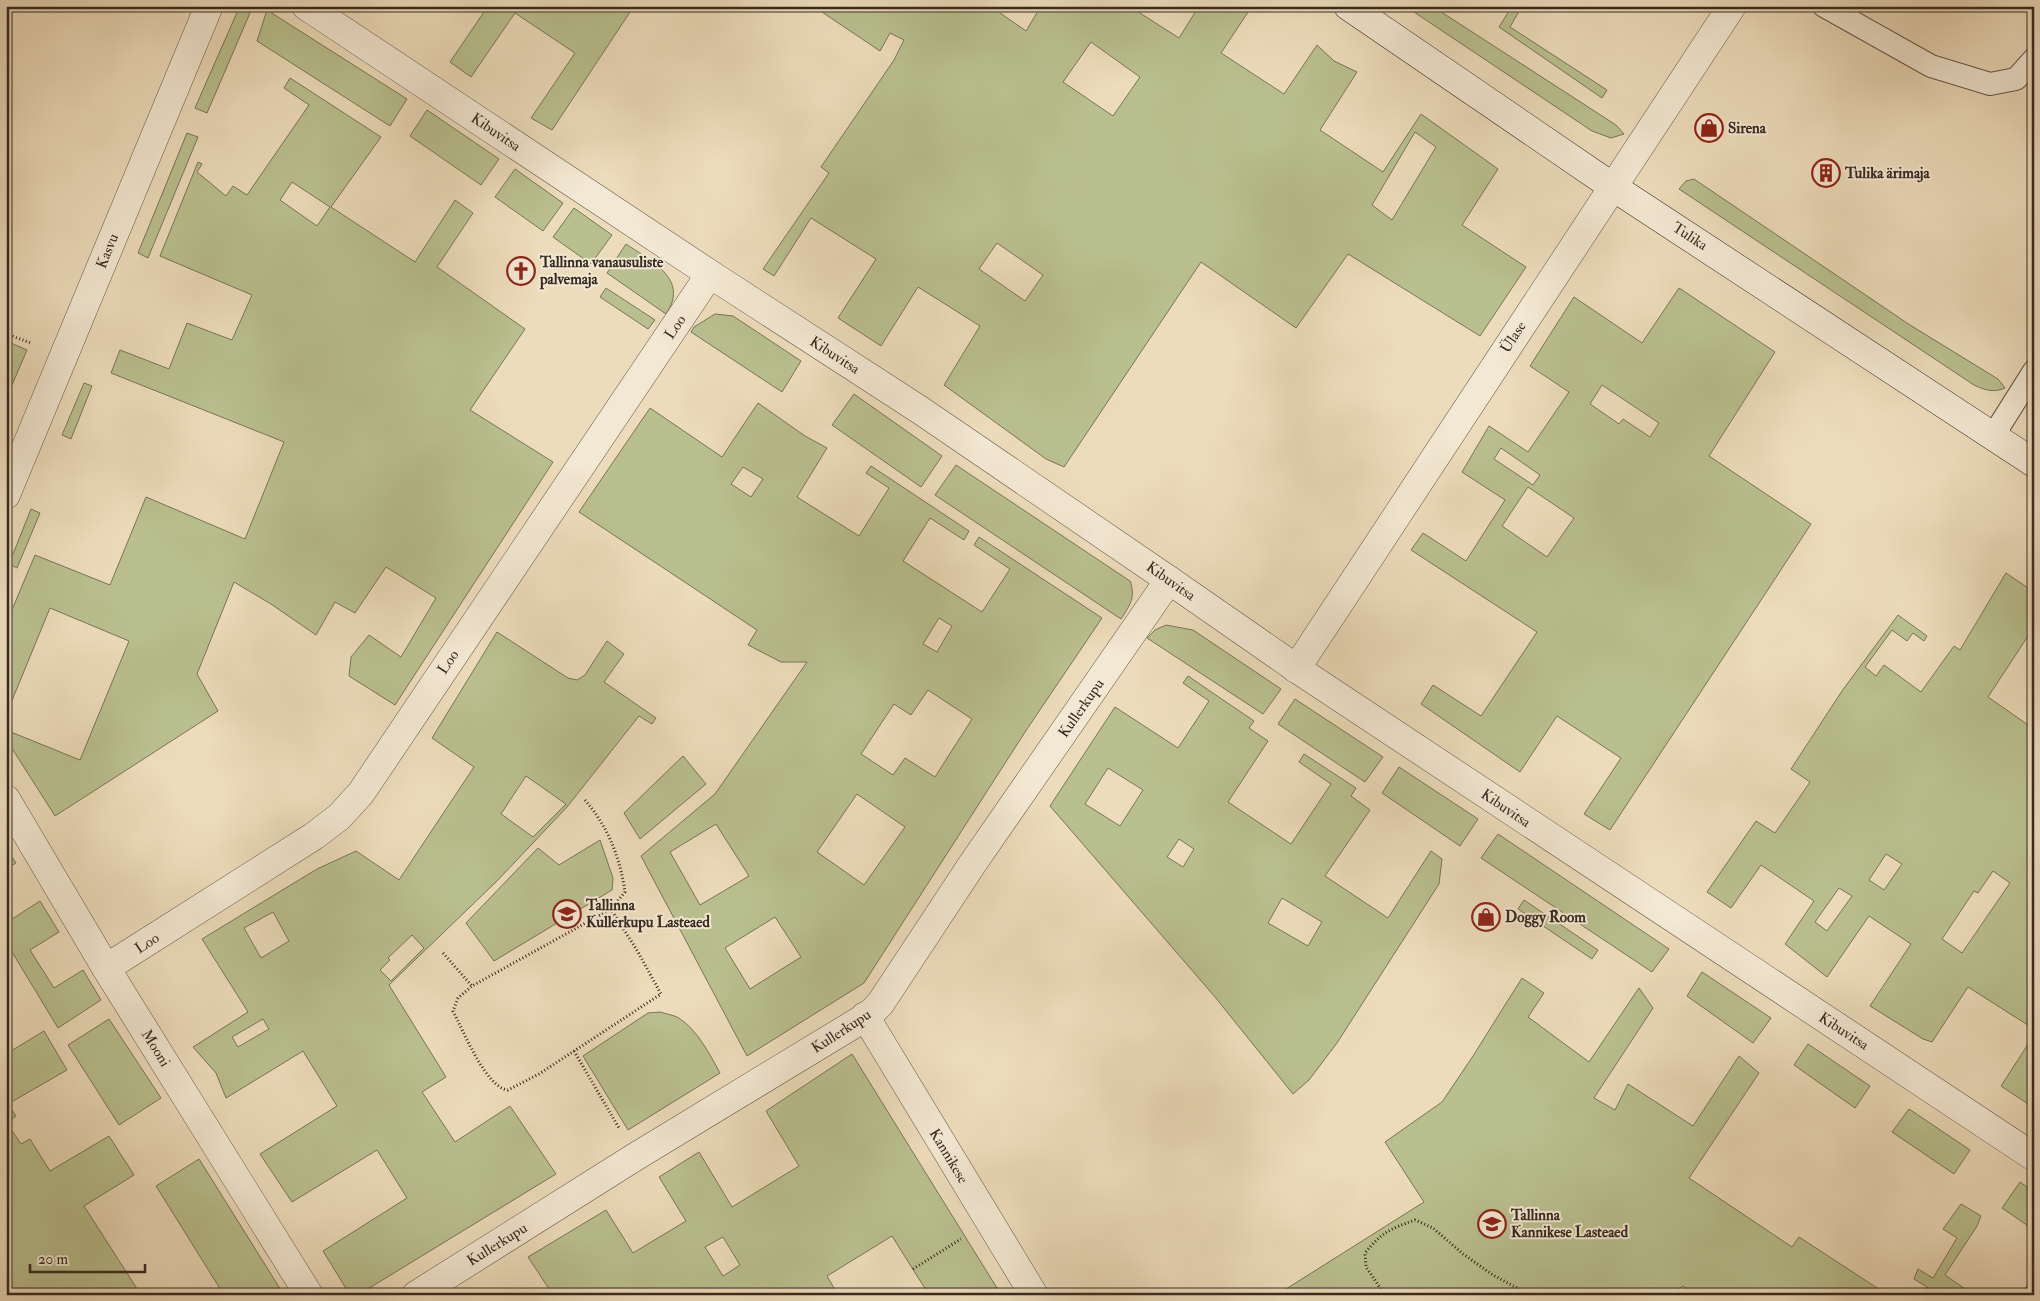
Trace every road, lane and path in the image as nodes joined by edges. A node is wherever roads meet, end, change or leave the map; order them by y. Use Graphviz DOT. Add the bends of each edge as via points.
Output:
graph roads {
  1 [pos="209,6"];
  2 [pos="306,6"];
  3 [pos="1348,6"];
  4 [pos="1732,6"];
  5 [pos="1824,6"];
  6 [pos="2034,59"];
  7 [pos="1613,187"];
  8 [pos="710,274"];
  9 [pos="6,334"];
  10 [pos="36,345"];
  11 [pos="2034,371"];
  12 [pos="1993,436"];
  13 [pos="2034,463"];
  14 [pos="6,495"];
  15 [pos="1169,580"];
  16 [pos="1296,669"];
  17 [pos="6,799"];
  18 [pos="585,800"];
  19 [pos="611,909"];
  20 [pos="443,953"];
  21 [pos="106,968"];
  22 [pos="472,986"];
  23 [pos="865,1016"];
  24 [pos="574,1051"];
  25 [pos="636,1157"];
  26 [pos="2034,1157"];
  27 [pos="964,1237"];
  28 [pos="913,1269"];
  29 [pos="309,1295"];
  30 [pos="416,1295"];
  31 [pos="1034,1295"];
  32 [pos="1385,1295"];
  33 [pos="1530,1295"];
  1 -- 14 [label="street, Kasvu"];
  2 -- 8 [label="street, Kibuvitsa"];
  3 -- 7 [label="street, Tulika"];
  4 -- 7 [label="street, Ülase"];
  5 -- 6 [label="lane" via="1931,66 1990,84 2016,79"];
  7 -- 12 [label="street, Tulika"];
  7 -- 16 [label="street, Ülase"];
  8 -- 15 [label="street, Kibuvitsa" via="920,410"];
  8 -- 21 [label="street, Loo" via="361,793 339,817 314,836"];
  9 -- 10 [label="path"];
  11 -- 12 [label="lane"];
  12 -- 13 [label="street, Tulika"];
  15 -- 16 [label="street, Kibuvitsa"];
  15 -- 23 [label="street, Kullerkupu" via="973,863 880,1004"];
  16 -- 26 [label="street, Kibuvitsa"];
  17 -- 21 [label="street, Mooni"];
  18 -- 19 [label="path" via="605,828 622,872 625,892"];
  19 -- 22 [label="path"];
  19 -- 24 [label="path" via="661,994"];
  20 -- 22 [label="path"];
  21 -- 29 [label="street, Mooni"];
  22 -- 24 [label="path" via="458,998 453,1011 479,1062 502,1090 539,1074"];
  23 -- 25 [label="street, Kullerkupu"];
  23 -- 31 [label="street, Kannikese"];
  24 -- 25 [label="path"];
  25 -- 30 [label="street, Kullerkupu"];
  27 -- 28 [label="path"];
  32 -- 33 [label="path" via="1366,1267 1365,1252 1380,1235 1416,1220 1433,1228 1494,1275"];
}
